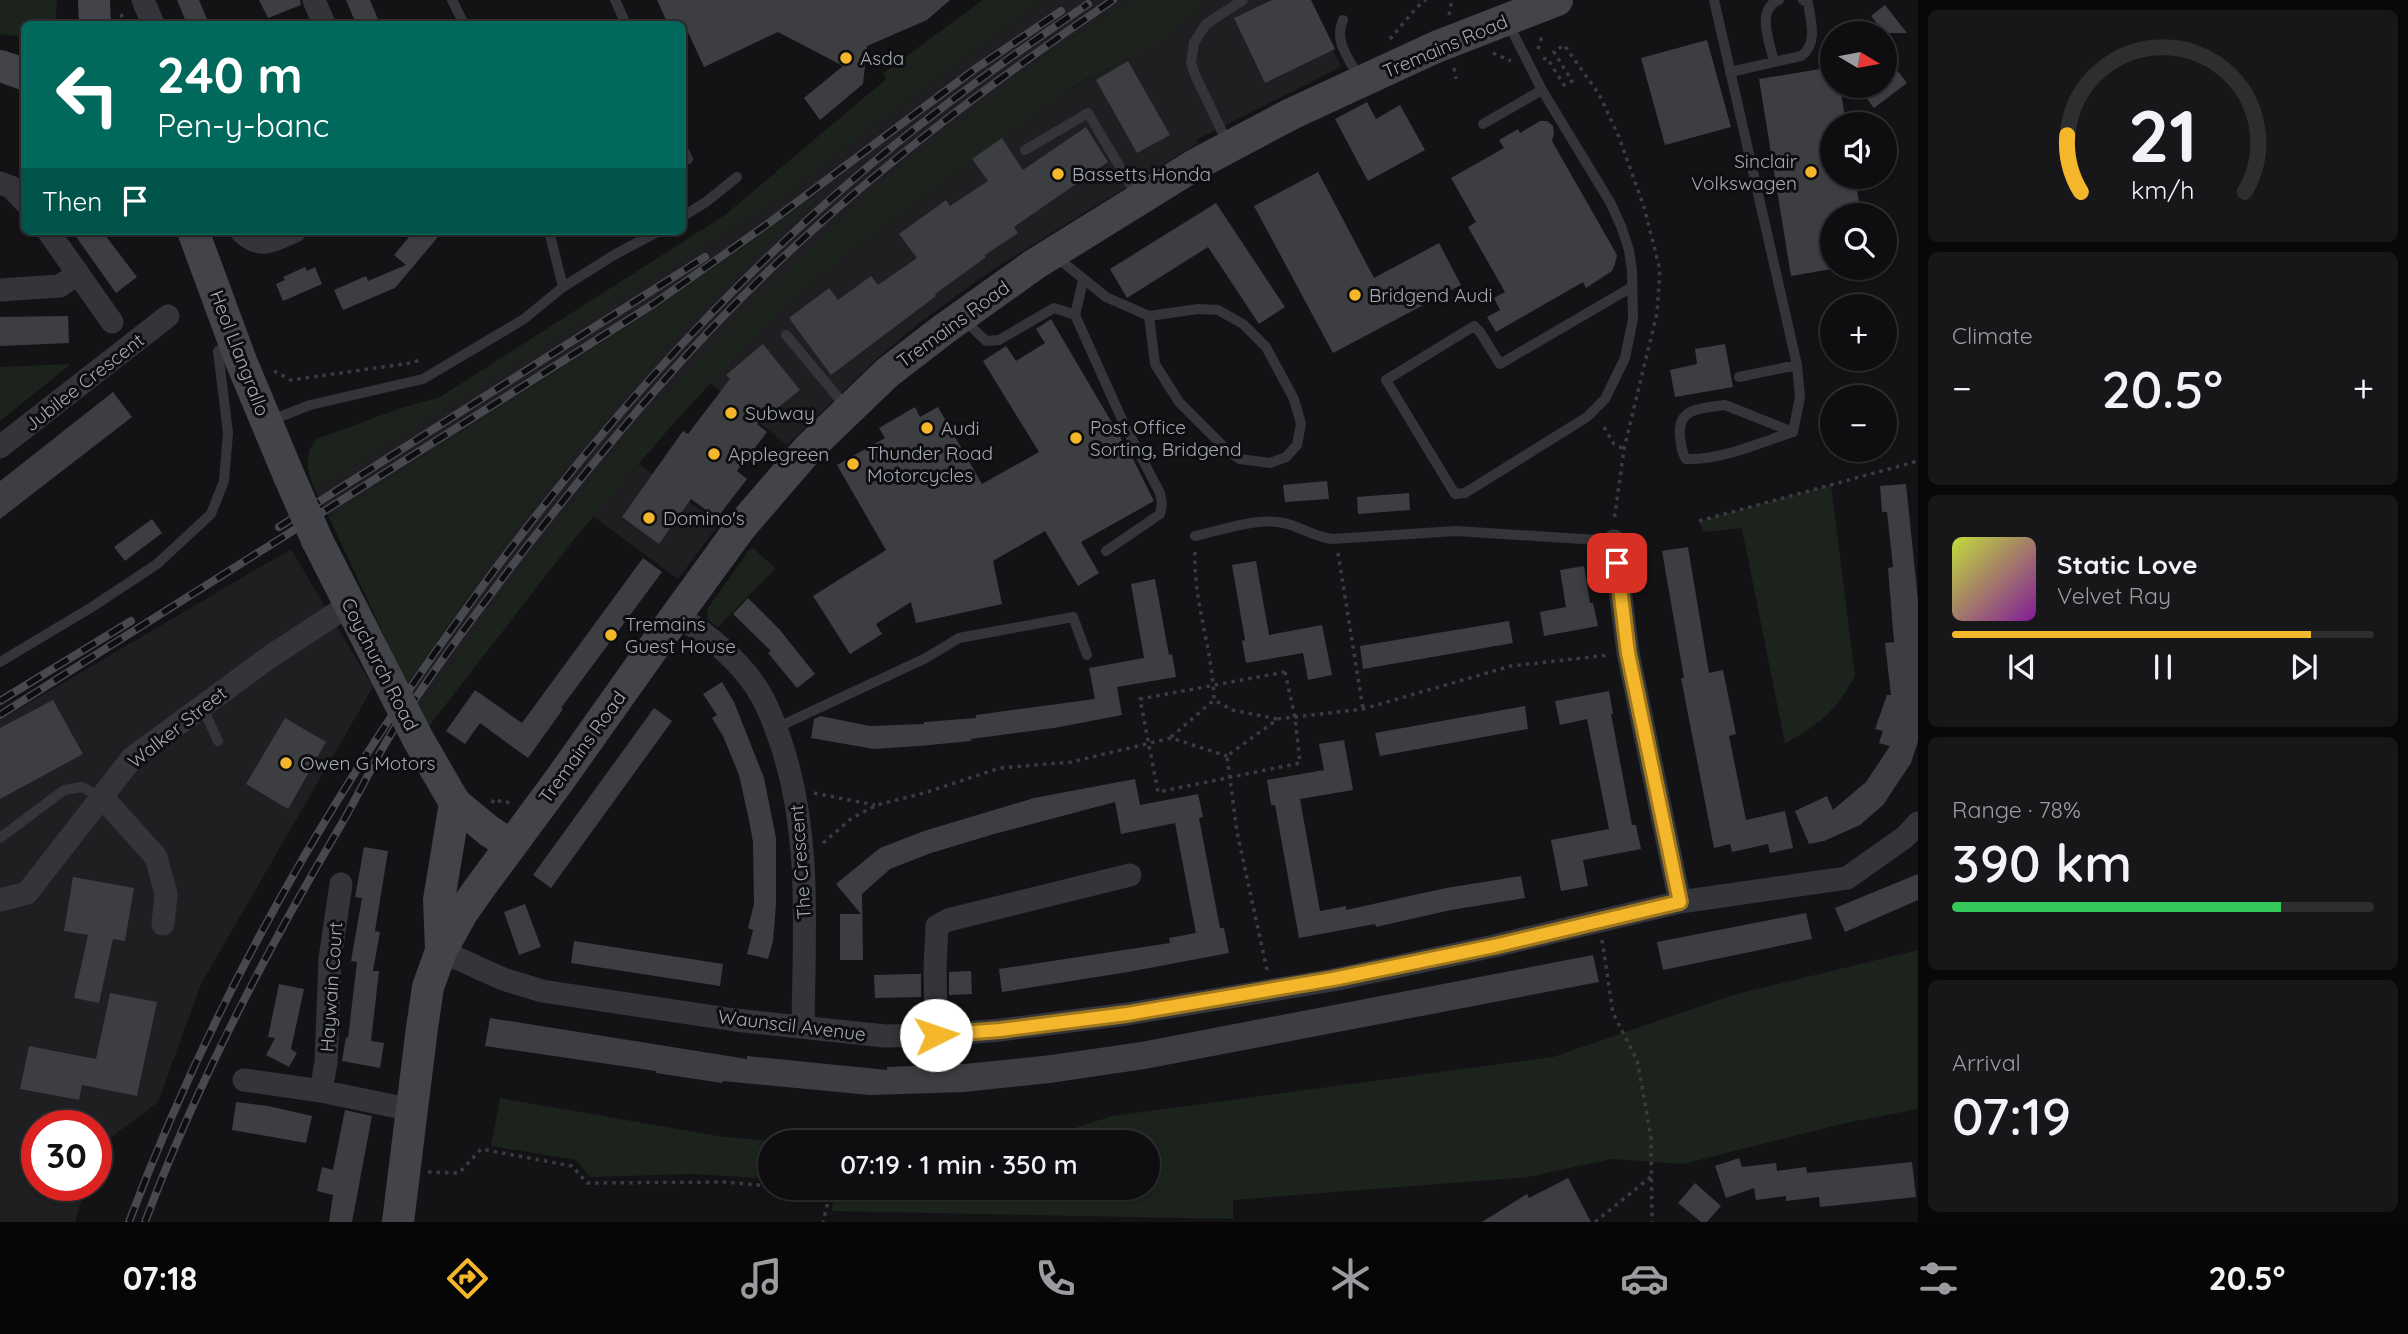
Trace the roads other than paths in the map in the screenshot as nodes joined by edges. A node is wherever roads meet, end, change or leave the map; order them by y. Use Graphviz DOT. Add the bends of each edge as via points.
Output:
graph roads {
  1 [pos="94,0"];
  2 [pos="143,0"];
  3 [pos="314,0"];
  4 [pos="452,0"];
  5 [pos="615,0"];
  6 [pos="1243,0"];
  7 [pos="1558,0"];
  8 [pos="1714,0"];
  9 [pos="1779,0"];
  10 [pos="1802,0"];
  11 [pos="1493,15"];
  12 [pos="1343,20"];
  13 [pos="94,21"];
  14 [pos="152,21"];
  15 [pos="323,21"];
  16 [pos="462,21"];
  17 [pos="625,21"];
  18 [pos="1773,62"];
  19 [pos="0,66"];
  20 [pos="1730,72"];
  21 [pos="21,73"];
  22 [pos="1361,81"];
  23 [pos="1542,90"];
  24 [pos="1483,124"];
  25 [pos="1229,146"];
  26 [pos="1025,150"];
  27 [pos="686,155"];
  28 [pos="688,159"];
  29 [pos="737,177"];
  30 [pos="0,183"];
  31 [pos="21,198"];
  32 [pos="1139,198"];
  33 [pos="686,214"];
  34 [pos="51,235"];
  35 [pos="194,235"];
  36 [pos="245,235"];
  37 [pos="285,235"];
  38 [pos="550,235"];
  39 [pos="652,235"];
  40 [pos="1051,253"];
  41 [pos="78,273"];
  42 [pos="1083,281"];
  43 [pos="563,287"];
  44 [pos="1632,287"];
  45 [pos="0,290"];
  46 [pos="1075,315"];
  47 [pos="167,316"];
  48 [pos="1149,316"];
  49 [pos="961,317"];
  50 [pos="112,322"];
  51 [pos="786,335"];
  52 [pos="233,341"];
  53 [pos="1797,365"];
  54 [pos="1740,377"];
  55 [pos="849,410"];
  56 [pos="267,422"];
  57 [pos="1793,432"];
  58 [pos="0,447"];
  59 [pos="289,476"];
  60 [pos="1195,536"];
  61 [pos="1614,541"];
  62 [pos="1106,551"];
  63 [pos="349,606"];
  64 [pos="677,615"];
  65 [pos="1087,655"];
  66 [pos="0,662"];
  67 [pos="202,706"];
  68 [pos="776,728"];
  69 [pos="218,741"];
  70 [pos="103,798"];
  71 [pos="455,803"];
  72 [pos="1918,823"];
  73 [pos="0,838"];
  74 [pos="511,845"];
  75 [pos="1130,875"];
  76 [pos="341,884"];
  77 [pos="0,900"];
  78 [pos="1680,902"];
  79 [pos="163,924"];
  80 [pos="441,951"];
  81 [pos="803,1027"];
  82 [pos="936,1035"];
  83 [pos="244,1080"];
  84 [pos="321,1091"];
  85 [pos="412,1110"];
  86 [pos="398,1222"];
  1 -- 13 [label="main road"];
  2 -- 14 [label="street"];
  3 -- 15 [label="street"];
  4 -- 16 [label="lane"];
  5 -- 17 [label="lane"];
  6 -- 25 [label="lane" via="1206,24 1194,43 1191,63"];
  7 -- 11 [label="main road, Tremains Road"];
  8 -- 20 [label="lane"];
  9 -- 18 [label="lane" via="1766,10"];
  10 -- 18 [label="lane" via="1808,3 1811,21 1809,51"];
  11 -- 22 [label="main road, Tremains Road"];
  11 -- 23 [label="lane"];
  12 -- 22 [label="lane" via="1340,44"];
  18 -- 20 [label="lane"];
  19 -- 21 [label="main road"];
  20 -- 53 [label="lane"];
  22 -- 25 [label="main road, Tremains Road"];
  23 -- 24 [label="lane"];
  23 -- 44 [label="lane" via="1621,226 1629,250"];
  25 -- 32 [label="main road, Tremains Road"];
  26 -- 32 [label="lane" via="1088,113"];
  27 -- 28 [label="lane"];
  29 -- 33 [label="lane"];
  30 -- 31 [label="street"];
  32 -- 40 [label="main road, Tremains Road"];
  34 -- 41 [label="street"];
  35 -- 52 [label="main road, Heol Llangrallo"];
  36 -- 37 [label="street" via="266,243"];
  38 -- 43 [label="lane"];
  39 -- 43 [label="lane"];
  40 -- 42 [label="lane"];
  40 -- 49 [label="main road, Tremains Road"];
  41 -- 45 [label="street" via="60,286"];
  41 -- 50 [label="street"];
  42 -- 46 [label="lane"];
  42 -- 48 [label="lane"];
  43 -- 56 [label="lane" via="524,319 423,379 310,405"];
  44 -- 44 [label="lane" via="1500,365 1474,326 1387,380 1455,494 1465,493 1587,417 1605,399 1625,358 1633,319"];
  46 -- 49 [label="lane" via="1054,308 999,340 986,341"];
  46 -- 62 [label="lane" via="1162,504 1160,514"];
  47 -- 58 [label="street, Jubilee Crescent"];
  48 -- 48 [label="lane" via="1218,310 1243,324 1266,347 1294,399 1301,424 1297,445 1286,457 1270,463 1240,459 1179,402 1155,364"];
  49 -- 55 [label="main road, Tremains Road" via="887,373"];
  51 -- 55 [label="lane"];
  52 -- 56 [label="main road, Heol Llangrallo"];
  52 -- 66 [label="lane" via="218,351 228,433 224,481 211,514 156,564"];
  53 -- 54 [label="lane"];
  53 -- 57 [label="lane" via="1800,397"];
  55 -- 64 [label="main road, Tremains Road" via="808,449 740,528"];
  56 -- 59 [label="main road, Heol Llangrallo"];
  57 -- 57 [label="lane" via="1725,405 1693,410 1679,425 1686,459 1718,456"];
  59 -- 63 [label="main road, Coychurch Road, bridge"];
  60 -- 61 [label="lane" via="1255,523 1282,523 1336,539 1456,531"];
  61 -- 78 [label="street" via="1628,653"];
  63 -- 67 [label="street, Walker Street"];
  63 -- 71 [label="main road, Coychurch Road, bridge"];
  64 -- 68 [label="street, The Crescent" via="707,634 755,685"];
  64 -- 74 [label="main road, Tremains Road"];
  65 -- 68 [label="lane" via="1073,617 959,638"];
  67 -- 69 [label="lane"];
  67 -- 70 [label="street, Walker Street" via="132,758"];
  68 -- 81 [label="street, The Crescent" via="794,789 803,862"];
  70 -- 73 [label="lane" via="82,787 64,790"];
  70 -- 77 [label="street, Walker Street" via="27,893"];
  70 -- 79 [label="street" via="156,857 166,894"];
  71 -- 74 [label="main road, Coychurch Road"];
  71 -- 80 [label="main road" via="439,900"];
  72 -- 78 [label="street, Waunscil Avenue" via="1847,878"];
  74 -- 80 [label="main road"];
  75 -- 82 [label="street" via="937,926"];
  76 -- 84 [label="street, Haywain Court" via="330,959"];
  78 -- 82 [label="street, Waunscil Avenue" via="1272,989 1127,1014"];
  80 -- 81 [label="street, Waunscil Avenue" via="542,991"];
  80 -- 85 [label="main road" via="428,987"];
  81 -- 82 [label="street, Waunscil Avenue" via="885,1036"];
  83 -- 84 [label="street"];
  84 -- 85 [label="street"];
  85 -- 86 [label="main road"];
}
